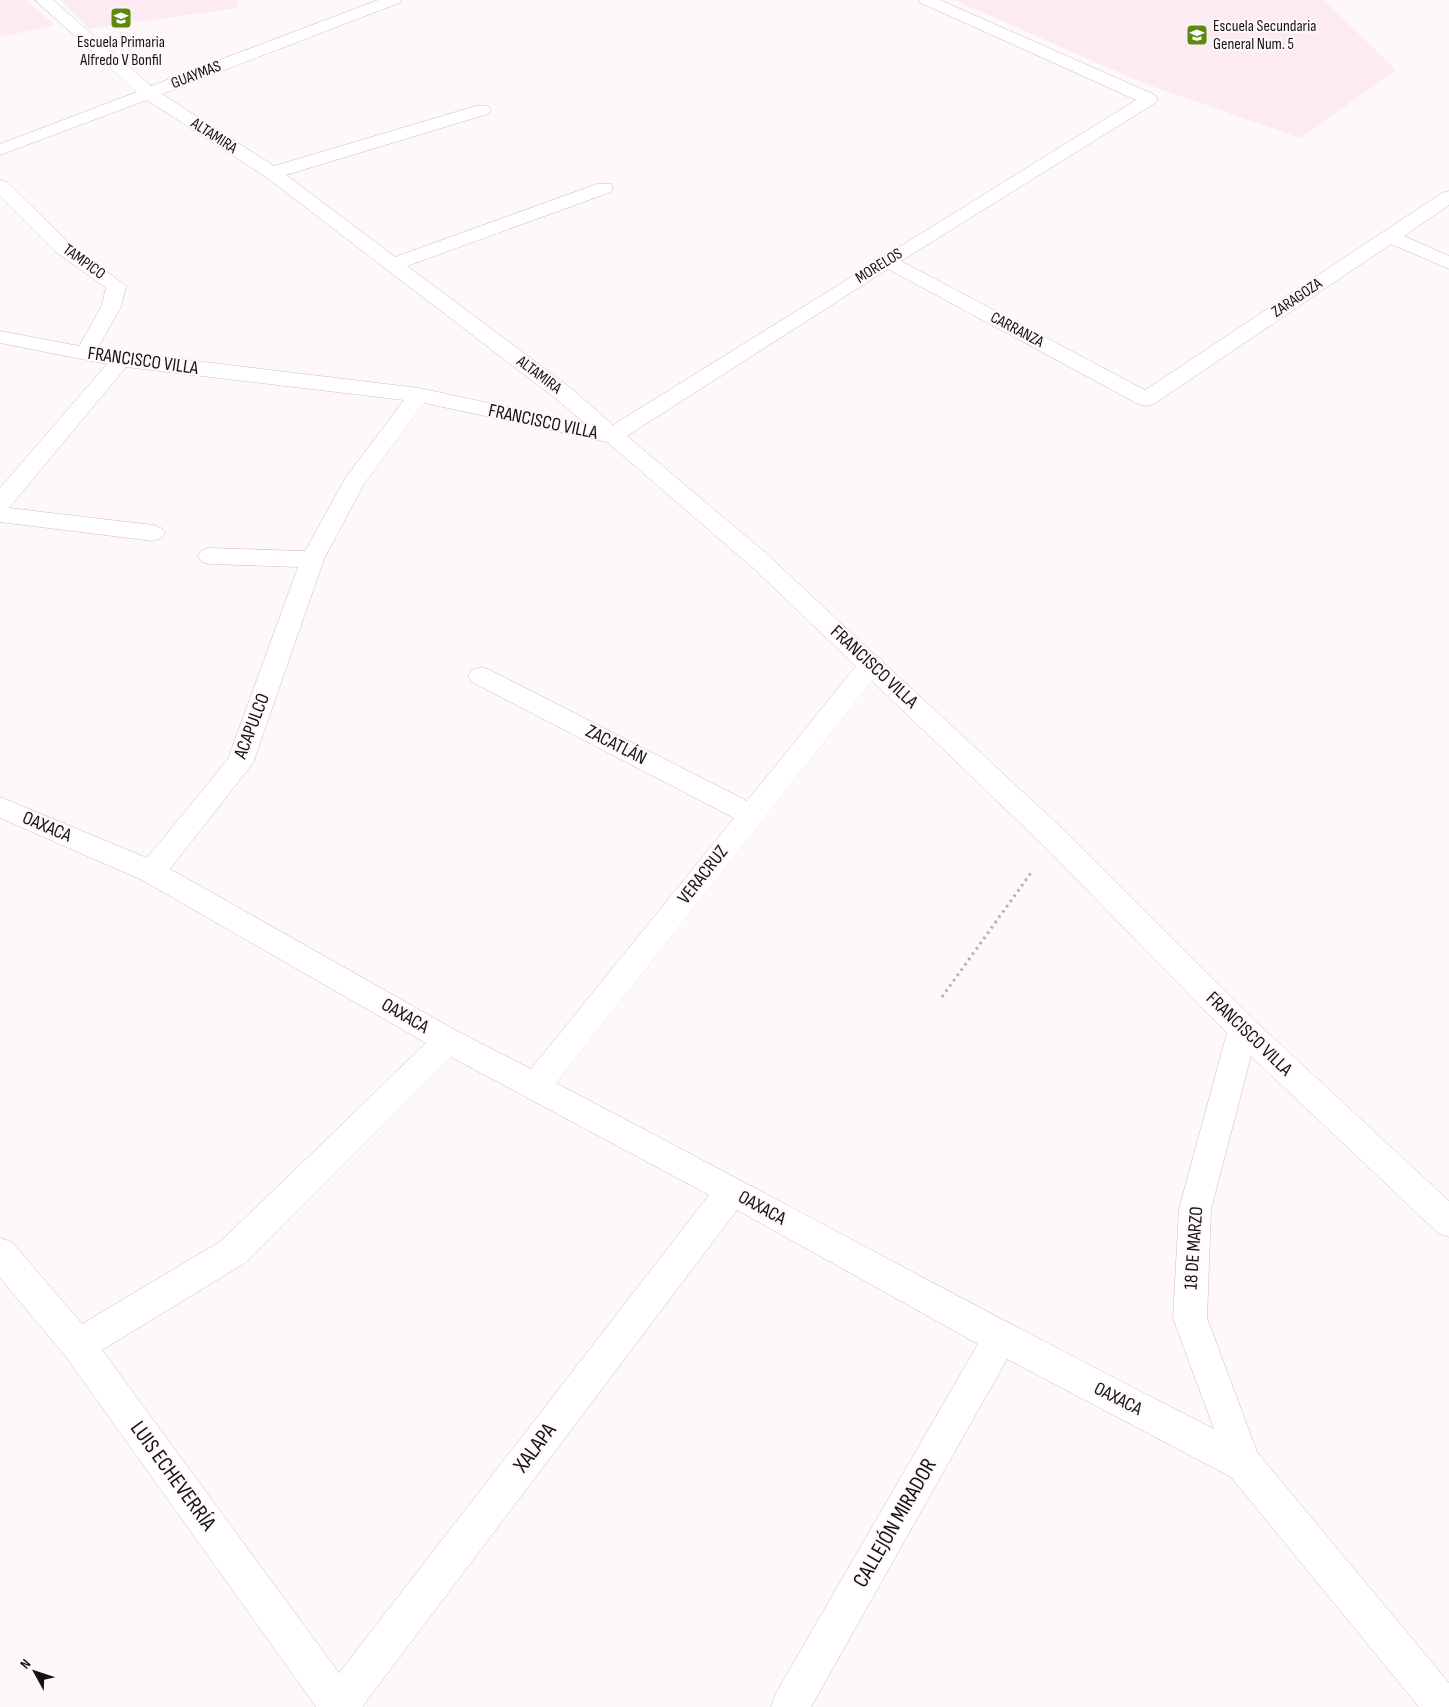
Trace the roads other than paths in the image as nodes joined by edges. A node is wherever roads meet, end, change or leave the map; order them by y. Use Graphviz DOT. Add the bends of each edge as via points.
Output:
graph roads {
  1 [pos="43,0"];
  2 [pos="393,0"];
  3 [pos="927,0"];
  4 [pos="148,93"];
  5 [pos="482,110"];
  6 [pos="0,150"];
  7 [pos="272,173"];
  8 [pos="0,186"];
  9 [pos="604,188"];
  10 [pos="1449,198"];
  11 [pos="1390,236"];
  12 [pos="887,261"];
  13 [pos="1449,263"];
  14 [pos="391,265"];
  15 [pos="0,337"];
  16 [pos="85,353"];
  17 [pos="121,360"];
  18 [pos="419,395"];
  19 [pos="1146,399"];
  20 [pos="611,436"];
  21 [pos="0,504"];
  22 [pos="0,514"];
  23 [pos="153,533"];
  24 [pos="210,556"];
  25 [pos="312,559"];
  26 [pos="872,664"];
  27 [pos="481,676"];
  28 [pos="0,807"];
  29 [pos="751,815"];
  30 [pos="152,872"];
  31 [pos="1243,1029"];
  32 [pos="448,1041"];
  33 [pos="535,1087"];
  34 [pos="732,1191"];
  35 [pos="1449,1222"];
  36 [pos="0,1253"];
  37 [pos="1000,1338"];
  38 [pos="78,1345"];
  39 [pos="1244,1464"];
  40 [pos="333,1706"];
  41 [pos="790,1707"];
  42 [pos="1444,1707"];
  1 -- 4 [label="street, ALTAMIRA"];
  2 -- 4 [label="street, GUAYMAS"];
  3 -- 12 [label="street, MORELOS" via="1149,98"];
  4 -- 6 [label="street, GUAYMAS"];
  4 -- 7 [label="street, ALTAMIRA"];
  5 -- 7 [label="street"];
  7 -- 14 [label="street, ALTAMIRA"];
  8 -- 16 [label="street, TAMPICO" via="63,248 116,286 111,307"];
  9 -- 14 [label="street"];
  10 -- 11 [label="street, ZARAGOZA"];
  11 -- 13 [label="street"];
  11 -- 19 [label="street, ZARAGOZA"];
  12 -- 19 [label="street, CARRANZA"];
  12 -- 20 [label="street, MORELOS"];
  14 -- 20 [label="street, ALTAMIRA" via="564,394"];
  15 -- 16 [label="street, FRANCISCO VILLA"];
  16 -- 17 [label="street, FRANCISCO VILLA"];
  17 -- 18 [label="street, FRANCISCO VILLA"];
  17 -- 21 [label="street"];
  18 -- 20 [label="street, FRANCISCO VILLA"];
  18 -- 25 [label="street, ACAPULCO" via="354,482"];
  20 -- 26 [label="street, FRANCISCO VILLA" via="760,561"];
  22 -- 23 [label="street"];
  24 -- 25 [label="street"];
  25 -- 30 [label="street, ACAPULCO" via="240,763"];
  26 -- 29 [label="street, VERACRUZ"];
  26 -- 31 [label="street, FRANCISCO VILLA" via="1055,839"];
  27 -- 29 [label="street, ZACATLÁN"];
  28 -- 30 [label="street, OAXACA"];
  29 -- 33 [label="street, VERACRUZ"];
  30 -- 32 [label="street, OAXACA"];
  31 -- 35 [label="street, FRANCISCO VILLA"];
  31 -- 39 [label="street, 18 DE MARZO" via="1195,1209 1190,1318"];
  32 -- 33 [label="street, OAXACA"];
  32 -- 38 [label="street" via="233,1252"];
  33 -- 34 [label="street, OAXACA"];
  34 -- 37 [label="street, OAXACA"];
  34 -- 40 [label="street, XALAPA"];
  36 -- 38 [label="street, LUIS ECHEVERRÍA"];
  37 -- 39 [label="street, OAXACA"];
  37 -- 41 [label="street, CALLEJÓN MIRADOR"];
  38 -- 40 [label="street, LUIS ECHEVERRÍA"];
  39 -- 42 [label="street, OAXACA"];
}
